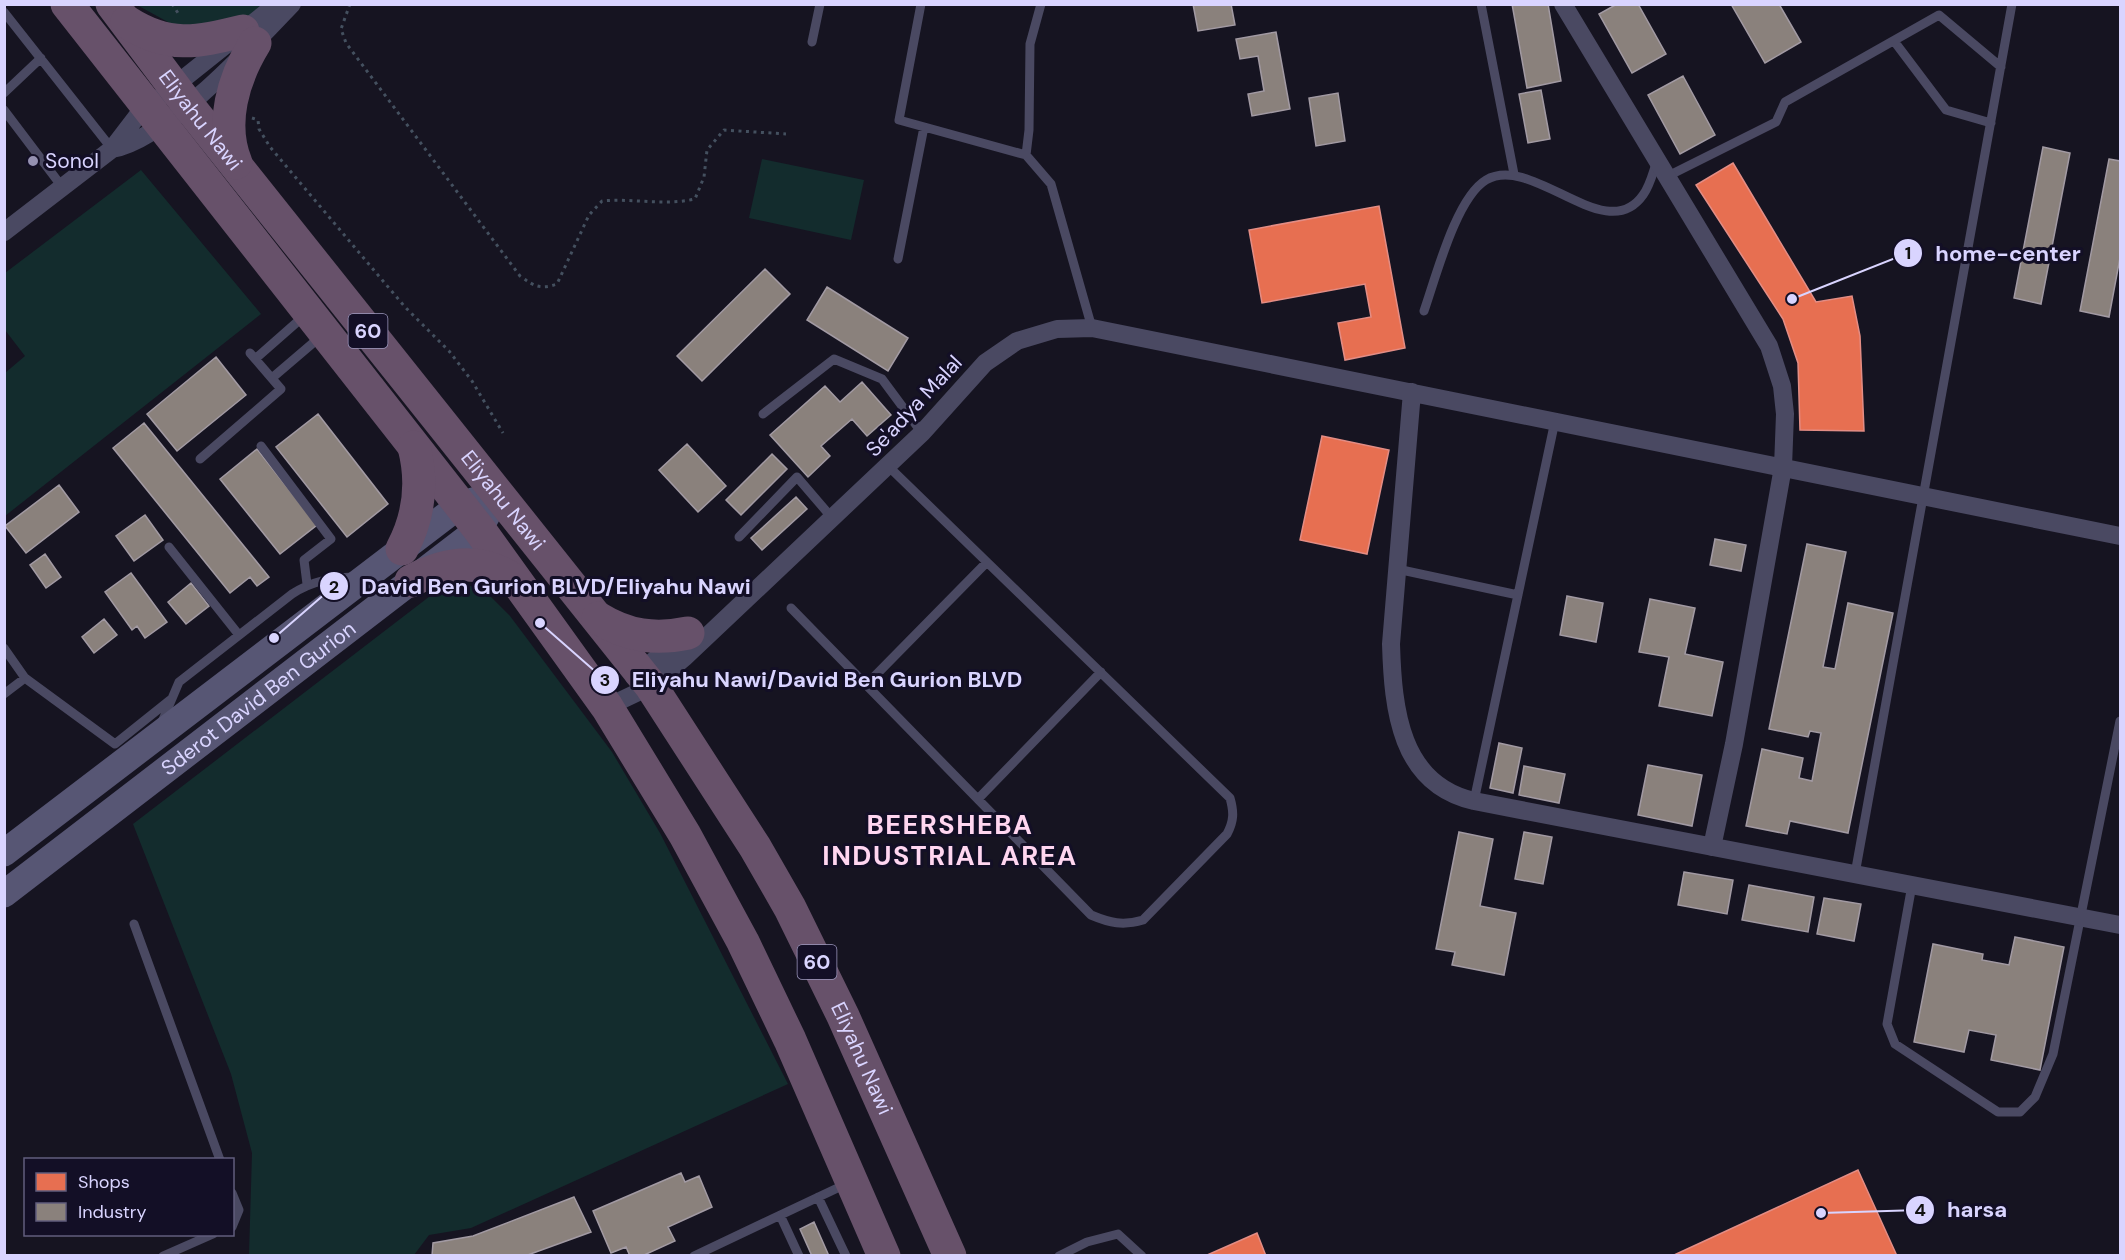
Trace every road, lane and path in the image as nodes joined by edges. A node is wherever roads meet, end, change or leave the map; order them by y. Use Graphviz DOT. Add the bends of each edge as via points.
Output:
graph roads {
  1 [pos="67,4"];
  2 [pos="277,4"];
  3 [pos="292,4"];
  4 [pos="350,4"];
  5 [pos="820,4"];
  6 [pos="921,4"];
  7 [pos="1041,4"];
  8 [pos="1481,4"];
  9 [pos="1563,4"];
  10 [pos="1941,4"];
  11 [pos="2012,4"];
  12 [pos="4,12"];
  13 [pos="118,12"];
  14 [pos="1939,15"];
  15 [pos="249,37"];
  16 [pos="1894,41"];
  17 [pos="812,42"];
  18 [pos="41,58"];
  19 [pos="2001,67"];
  20 [pos="4,93"];
  21 [pos="180,95"];
  22 [pos="4,110"];
  23 [pos="154,116"];
  24 [pos="1991,123"];
  25 [pos="924,127"];
  26 [pos="786,134"];
  27 [pos="270,147"];
  28 [pos="112,149"];
  29 [pos="1026,155"];
  30 [pos="1658,159"];
  31 [pos="238,167"];
  32 [pos="1514,174"];
  33 [pos="1668,176"];
  34 [pos="63,188"];
  35 [pos="4,232"];
  36 [pos="898,259"];
  37 [pos="1424,311"];
  38 [pos="317,323"];
  39 [pos="1092,328"];
  40 [pos="272,378"];
  41 [pos="1412,392"];
  42 [pos="764,414"];
  43 [pos="1556,421"];
  44 [pos="503,433"];
  45 [pos="922,433"];
  46 [pos="261,446"];
  47 [pos="414,447"];
  48 [pos="200,459"];
  49 [pos="888,466"];
  50 [pos="1783,467"];
  51 [pos="499,494"];
  52 [pos="1923,496"];
  53 [pos="469,517"];
  54 [pos="833,519"];
  55 [pos="2121,536"];
  56 [pos="739,537"];
  57 [pos="169,548"];
  58 [pos="402,549"];
  59 [pos="987,562"];
  60 [pos="1397,569"];
  61 [pos="366,576"];
  62 [pos="411,581"];
  63 [pos="516,582"];
  64 [pos="307,584"];
  65 [pos="1518,595"];
  66 [pos="744,601"];
  67 [pos="791,608"];
  68 [pos="592,614"];
  69 [pos="688,633"];
  70 [pos="239,635"];
  71 [pos="4,648"];
  72 [pos="1101,672"];
  73 [pos="25,678"];
  74 [pos="645,679"];
  75 [pos="866,685"];
  76 [pos="4,694"];
  77 [pos="170,700"];
  78 [pos="607,707"];
  79 [pos="2121,721"];
  80 [pos="158,735"];
  81 [pos="978,800"];
  82 [pos="1474,801"];
  83 [pos="1712,847"];
  84 [pos="6,850"];
  85 [pos="1855,874"];
  86 [pos="27,877"];
  87 [pos="1912,885"];
  88 [pos="4,894"];
  89 [pos="2081,918"];
  90 [pos="134,924"];
  91 [pos="2121,925"];
  92 [pos="219,1158"];
  93 [pos="852,1181"];
  94 [pos="818,1197"];
  95 [pos="234,1198"];
  96 [pos="780,1215"];
  97 [pos="234,1222"];
  98 [pos="209,1236"];
  99 [pos="178,1252"];
  100 [pos="162,1256"];
  101 [pos="694,1256"];
  102 [pos="799,1256"];
  103 [pos="846,1256"];
  104 [pos="884,1256"];
  105 [pos="950,1256"];
  106 [pos="1059,1256"];
  107 [pos="1142,1256"];
  1 -- 23 [label="highway, Eliyahu Nawi / 60"];
  2 -- 15 [label="street"];
  3 -- 15 [label="street"];
  4 -- 26 [label="path" via="341,29 346,43 520,276 533,286 544,289 557,284 590,215 602,201 678,203 695,199 704,177 707,150 724,130"];
  5 -- 17 [label="lane"];
  6 -- 25 [label="lane" via="899,120"];
  7 -- 29 [label="lane" via="1030,44"];
  8 -- 32 [label="lane"];
  9 -- 30 [label="street"];
  10 -- 14 [label="lane"];
  11 -- 19 [label="lane"];
  12 -- 18 [label="lane"];
  13 -- 15 [label="highway" via="155,37 179,42"];
  13 -- 21 [label="highway, Eliyahu Nawi / 60"];
  14 -- 16 [label="lane"];
  14 -- 19 [label="lane"];
  15 -- 21 [label="street"];
  15 -- 31 [label="highway" via="230,103 230,144"];
  16 -- 24 [label="lane" via="1946,110"];
  16 -- 33 [label="lane" via="1785,102 1776,122"];
  18 -- 20 [label="lane"];
  18 -- 28 [label="lane"];
  19 -- 24 [label="lane"];
  21 -- 23 [label="street"];
  21 -- 31 [label="highway, Eliyahu Nawi / 60"];
  22 -- 34 [label="lane"];
  23 -- 28 [label="street" via="128,125"];
  23 -- 38 [label="highway, Eliyahu Nawi / 60"];
  24 -- 52 [label="lane"];
  25 -- 29 [label="lane"];
  25 -- 36 [label="lane"];
  27 -- 44 [label="path" via="405,307 449,351"];
  28 -- 34 [label="street"];
  29 -- 39 [label="lane" via="1051,184"];
  30 -- 32 [label="lane" via="1643,196 1626,210 1605,212"];
  30 -- 33 [label="street"];
  31 -- 51 [label="highway, Eliyahu Nawi / 60"];
  32 -- 37 [label="lane" via="1486,180 1461,208"];
  33 -- 50 [label="street" via="1769,346 1782,386"];
  34 -- 35 [label="street"];
  38 -- 40 [label="lane"];
  38 -- 40 [label="lane" via="253,356"];
  38 -- 47 [label="highway, Eliyahu Nawi / 60"];
  39 -- 41 [label="street, Se'adya Malal"];
  39 -- 45 [label="street, Se'adya Malal" via="1057,328 1017,341 985,363"];
  40 -- 48 [label="lane" via="281,389"];
  41 -- 43 [label="street, Se'adya Malal"];
  41 -- 60 [label="street"];
  42 -- 45 [label="lane" via="834,359 882,378"];
  43 -- 50 [label="street, Se'adya Malal"];
  43 -- 65 [label="lane"];
  45 -- 49 [label="street, Se'adya Malal"];
  46 -- 64 [label="lane" via="332,539 304,560"];
  47 -- 53 [label="highway, Eliyahu Nawi / 60"];
  47 -- 58 [label="highway" via="419,476 417,505"];
  49 -- 54 [label="street, Se'adya Malal"];
  49 -- 59 [label="lane"];
  50 -- 52 [label="street, Se'adya Malal"];
  50 -- 83 [label="street"];
  51 -- 53 [label="main road, Sderot David Ben Gurion"];
  51 -- 68 [label="highway, Eliyahu Nawi / 60"];
  52 -- 55 [label="street, Se'adya Malal"];
  52 -- 85 [label="lane"];
  53 -- 58 [label="main road, Sderot David Ben Gurion"];
  53 -- 62 [label="main road, Sderot David Ben Gurion"];
  53 -- 63 [label="highway, Eliyahu Nawi / 60"];
  54 -- 56 [label="lane" via="797,477"];
  54 -- 66 [label="street, Se'adya Malal"];
  57 -- 70 [label="lane"];
  58 -- 61 [label="main road, Sderot David Ben Gurion"];
  59 -- 72 [label="lane"];
  59 -- 75 [label="lane"];
  60 -- 65 [label="lane"];
  60 -- 82 [label="street" via="1392,682 1404,734 1414,764 1440,790"];
  61 -- 64 [label="lane"];
  61 -- 80 [label="main road, Sderot David Ben Gurion"];
  62 -- 63 [label="highway" via="434,570 465,564 492,568"];
  62 -- 86 [label="main road, Sderot David Ben Gurion"];
  63 -- 78 [label="highway, Eliyahu Nawi / 60"];
  64 -- 70 [label="lane"];
  65 -- 82 [label="lane"];
  66 -- 69 [label="street, Se'adya Malal"];
  66 -- 74 [label="street, Se'adya Malal"];
  67 -- 75 [label="lane"];
  68 -- 69 [label="highway" via="616,628 644,637"];
  68 -- 74 [label="highway, Eliyahu Nawi / 60"];
  69 -- 74 [label="street, Se'adya Malal"];
  70 -- 77 [label="lane" via="179,682"];
  71 -- 73 [label="lane"];
  72 -- 81 [label="lane"];
  72 -- 81 [label="lane" via="1230,798 1232,824 1219,842 1143,920 1112,923 1091,915"];
  73 -- 76 [label="lane"];
  73 -- 77 [label="lane" via="115,744"];
  74 -- 78 [label="street, Se'adya Malal"];
  74 -- 105 [label="highway, Eliyahu Nawi / 60" via="755,847 790,908 843,1016"];
  75 -- 81 [label="lane"];
  77 -- 80 [label="lane"];
  78 -- 93 [label="highway, Eliyahu Nawi / 60" via="685,835 743,942"];
  79 -- 89 [label="lane"];
  80 -- 84 [label="main road, Sderot David Ben Gurion"];
  82 -- 83 [label="street"];
  83 -- 85 [label="street"];
  84 -- 86 [label="street"];
  85 -- 87 [label="street"];
  86 -- 88 [label="main road, Sderot David Ben Gurion"];
  87 -- 89 [label="street"];
  87 -- 89 [label="lane" via="1887,1024 1894,1044 1998,1112 2020,1112 2035,1097 2054,1054"];
  89 -- 91 [label="street"];
  90 -- 92 [label="lane"];
  93 -- 94 [label="lane"];
  93 -- 104 [label="highway, Eliyahu Nawi / 60"];
  94 -- 96 [label="lane"];
  94 -- 103 [label="lane"];
  95 -- 97 [label="lane" via="239,1210"];
  96 -- 101 [label="lane"];
  96 -- 102 [label="lane"];
  98 -- 99 [label="lane"];
  99 -- 100 [label="lane"];
  106 -- 107 [label="lane" via="1118,1234"];
}
